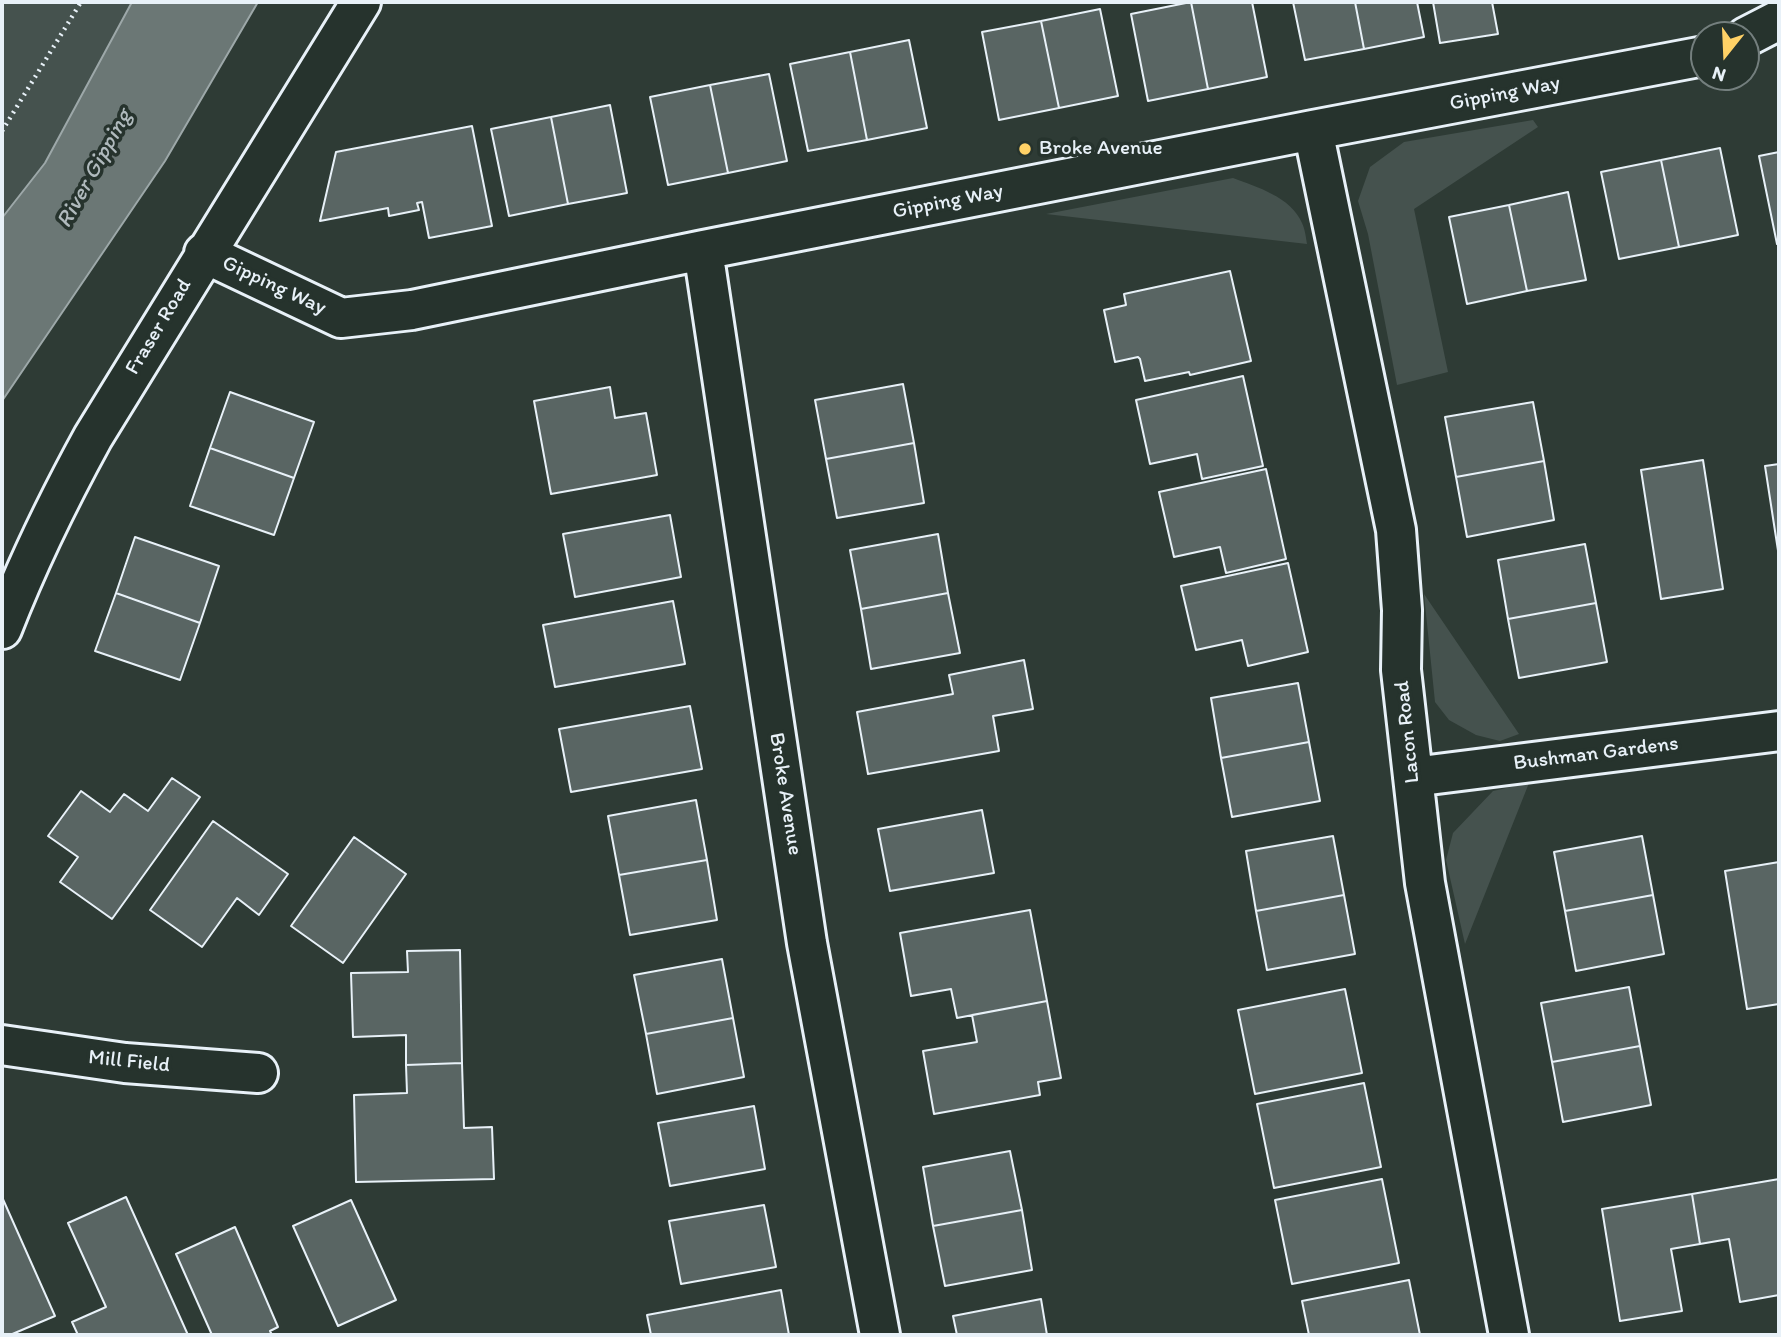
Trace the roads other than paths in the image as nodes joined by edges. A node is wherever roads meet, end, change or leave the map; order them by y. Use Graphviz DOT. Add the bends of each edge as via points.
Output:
graph roads {
  1 [pos="360,2"];
  2 [pos="1779,20"];
  3 [pos="1760,30"];
  4 [pos="1690,59"];
  5 [pos="1313,130"];
  6 [pos="703,250"];
  7 [pos="204,253"];
  8 [pos="2,629"];
  9 [pos="1779,731"];
  10 [pos="1413,777"];
  11 [pos="2,1045"];
  12 [pos="258,1073"];
  13 [pos="880,1335"];
  14 [pos="1509,1335"];
  1 -- 7 [label="street, Fraser Road"];
  2 -- 3 [label="street"];
  4 -- 5 [label="street, Gipping Way"];
  5 -- 6 [label="street, Gipping Way"];
  5 -- 10 [label="street, Lacon Road" via="1396,530 1401,670"];
  6 -- 7 [label="street, Gipping Way" via="412,310 341,318"];
  6 -- 13 [label="street, Broke Avenue" via="807,943"];
  7 -- 8 [label="street, Fraser Road" via="58,501"];
  9 -- 10 [label="street, Bushman Gardens"];
  10 -- 14 [label="street, Lacon Road" via="1425,883"];
  11 -- 12 [label="street, Mill Field" via="125,1063"];
}
